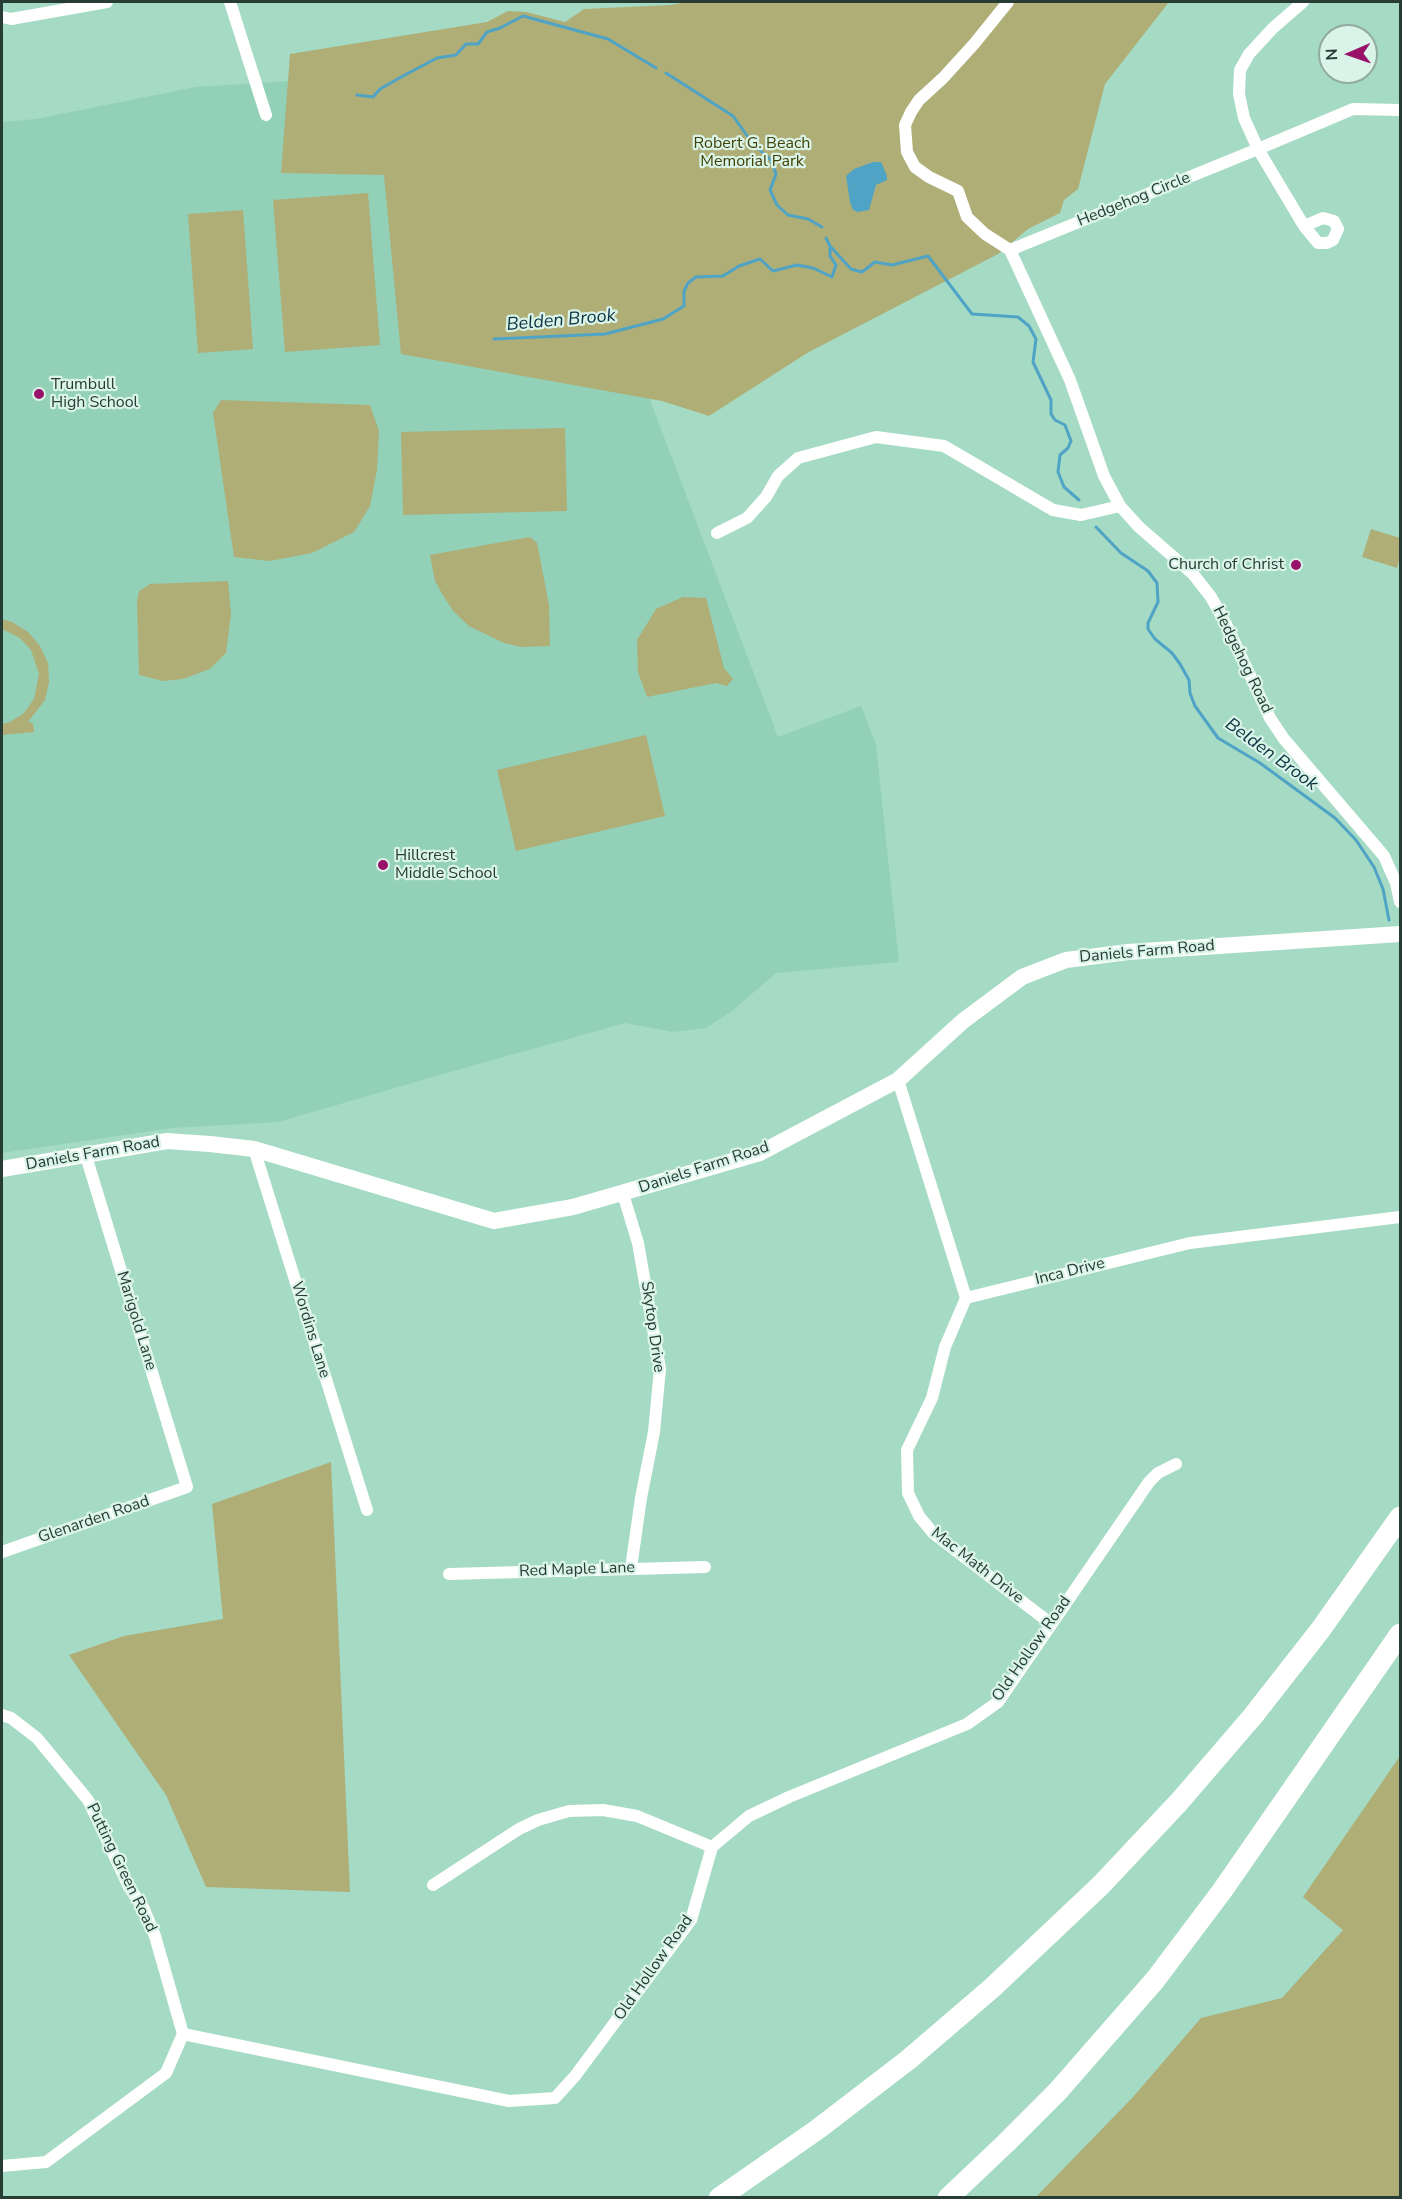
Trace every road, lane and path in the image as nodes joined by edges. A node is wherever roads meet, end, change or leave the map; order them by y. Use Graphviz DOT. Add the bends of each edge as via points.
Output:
graph roads {
  1 [pos="107,2"];
  2 [pos="230,2"];
  3 [pos="1008,2"];
  4 [pos="1303,2"];
  5 [pos="2,17"];
  6 [pos="1401,110"];
  7 [pos="267,115"];
  8 [pos="1258,149"];
  9 [pos="1304,226"];
  10 [pos="1010,250"];
  11 [pos="1120,506"];
  12 [pos="717,533"];
  13 [pos="1401,902"];
  14 [pos="1401,934"];
  15 [pos="898,1080"];
  16 [pos="254,1149"];
  17 [pos="86,1156"];
  18 [pos="2,1169"];
  19 [pos="623,1194"];
  20 [pos="1401,1217"];
  21 [pos="966,1298"];
  22 [pos="1176,1464"];
  23 [pos="187,1487"];
  24 [pos="1401,1503"];
  25 [pos="367,1510"];
  26 [pos="1401,1516"];
  27 [pos="2,1552"];
  28 [pos="705,1566"];
  29 [pos="631,1568"];
  30 [pos="449,1574"];
  31 [pos="1343,1599"];
  32 [pos="1050,1623"];
  33 [pos="1401,1634"];
  34 [pos="1401,1647"];
  35 [pos="2,1715"];
  36 [pos="1326,1740"];
  37 [pos="712,1847"];
  38 [pos="433,1885"];
  39 [pos="183,2034"];
  40 [pos="2,2166"];
  41 [pos="719,2198"];
  42 [pos="948,2198"];
  1 -- 5 [label="street" via="11,19"];
  2 -- 7 [label="street"];
  3 -- 10 [label="street" via="919,100 905,125 907,152 915,167 958,191 967,217"];
  4 -- 8 [label="street" via="1273,28 1240,70 1244,118"];
  6 -- 8 [label="street, Hedgehog Circle" via="1353,109"];
  8 -- 9 [label="street"];
  8 -- 10 [label="street, Hedgehog Circle"];
  10 -- 11 [label="street, Hedgehog Road" via="1070,380 1100,466"];
  11 -- 12 [label="street" via="1081,515 1053,510 944,446 876,437 798,458 778,476 747,518"];
  11 -- 13 [label="street, Hedgehog Road" via="1193,574 1211,597 1270,718 1384,856"];
  14 -- 15 [label="main road, Daniels Farm Road" via="1128,952 1066,960 1022,977 963,1021"];
  15 -- 19 [label="main road, Daniels Farm Road" via="760,1153"];
  15 -- 21 [label="street"];
  16 -- 17 [label="main road, Daniels Farm Road" via="166,1141"];
  16 -- 19 [label="main road, Daniels Farm Road" via="494,1221"];
  16 -- 25 [label="street, Wordins Lane"];
  17 -- 18 [label="main road, Daniels Farm Road"];
  17 -- 23 [label="street, Marigold Lane"];
  19 -- 29 [label="street, Skytop Drive" via="638,1244 660,1370 654,1432"];
  20 -- 21 [label="street, Inca Drive" via="1190,1243"];
  21 -- 32 [label="street, Mac Math Drive" via="945,1347 932,1398 907,1450 908,1493 933,1533"];
  22 -- 32 [label="street, Old Hollow Road" via="1149,1482"];
  23 -- 27 [label="street, Glenarden Road"];
  24 -- 31 [label="highway"];
  26 -- 31 [label="highway"];
  28 -- 29 [label="street, Red Maple Lane"];
  29 -- 30 [label="street, Red Maple Lane"];
  31 -- 41 [label="highway" via="1203,1775 1062,1923 908,2060"];
  32 -- 37 [label="street, Old Hollow Road" via="998,1702 967,1724 749,1816"];
  33 -- 36 [label="highway"];
  34 -- 36 [label="highway"];
  35 -- 39 [label="street, Putting Green Road" via="38,1738 88,1800 155,1936"];
  36 -- 42 [label="highway" via="1200,1921 1132,2008 1058,2091"];
  37 -- 38 [label="street" via="637,1816 603,1810 569,1811 519,1829"];
  37 -- 39 [label="street, Old Hollow Road" via="692,1920 555,2098 508,2101"];
  39 -- 40 [label="street" via="166,2073 55,2156 46,2162"];
}
